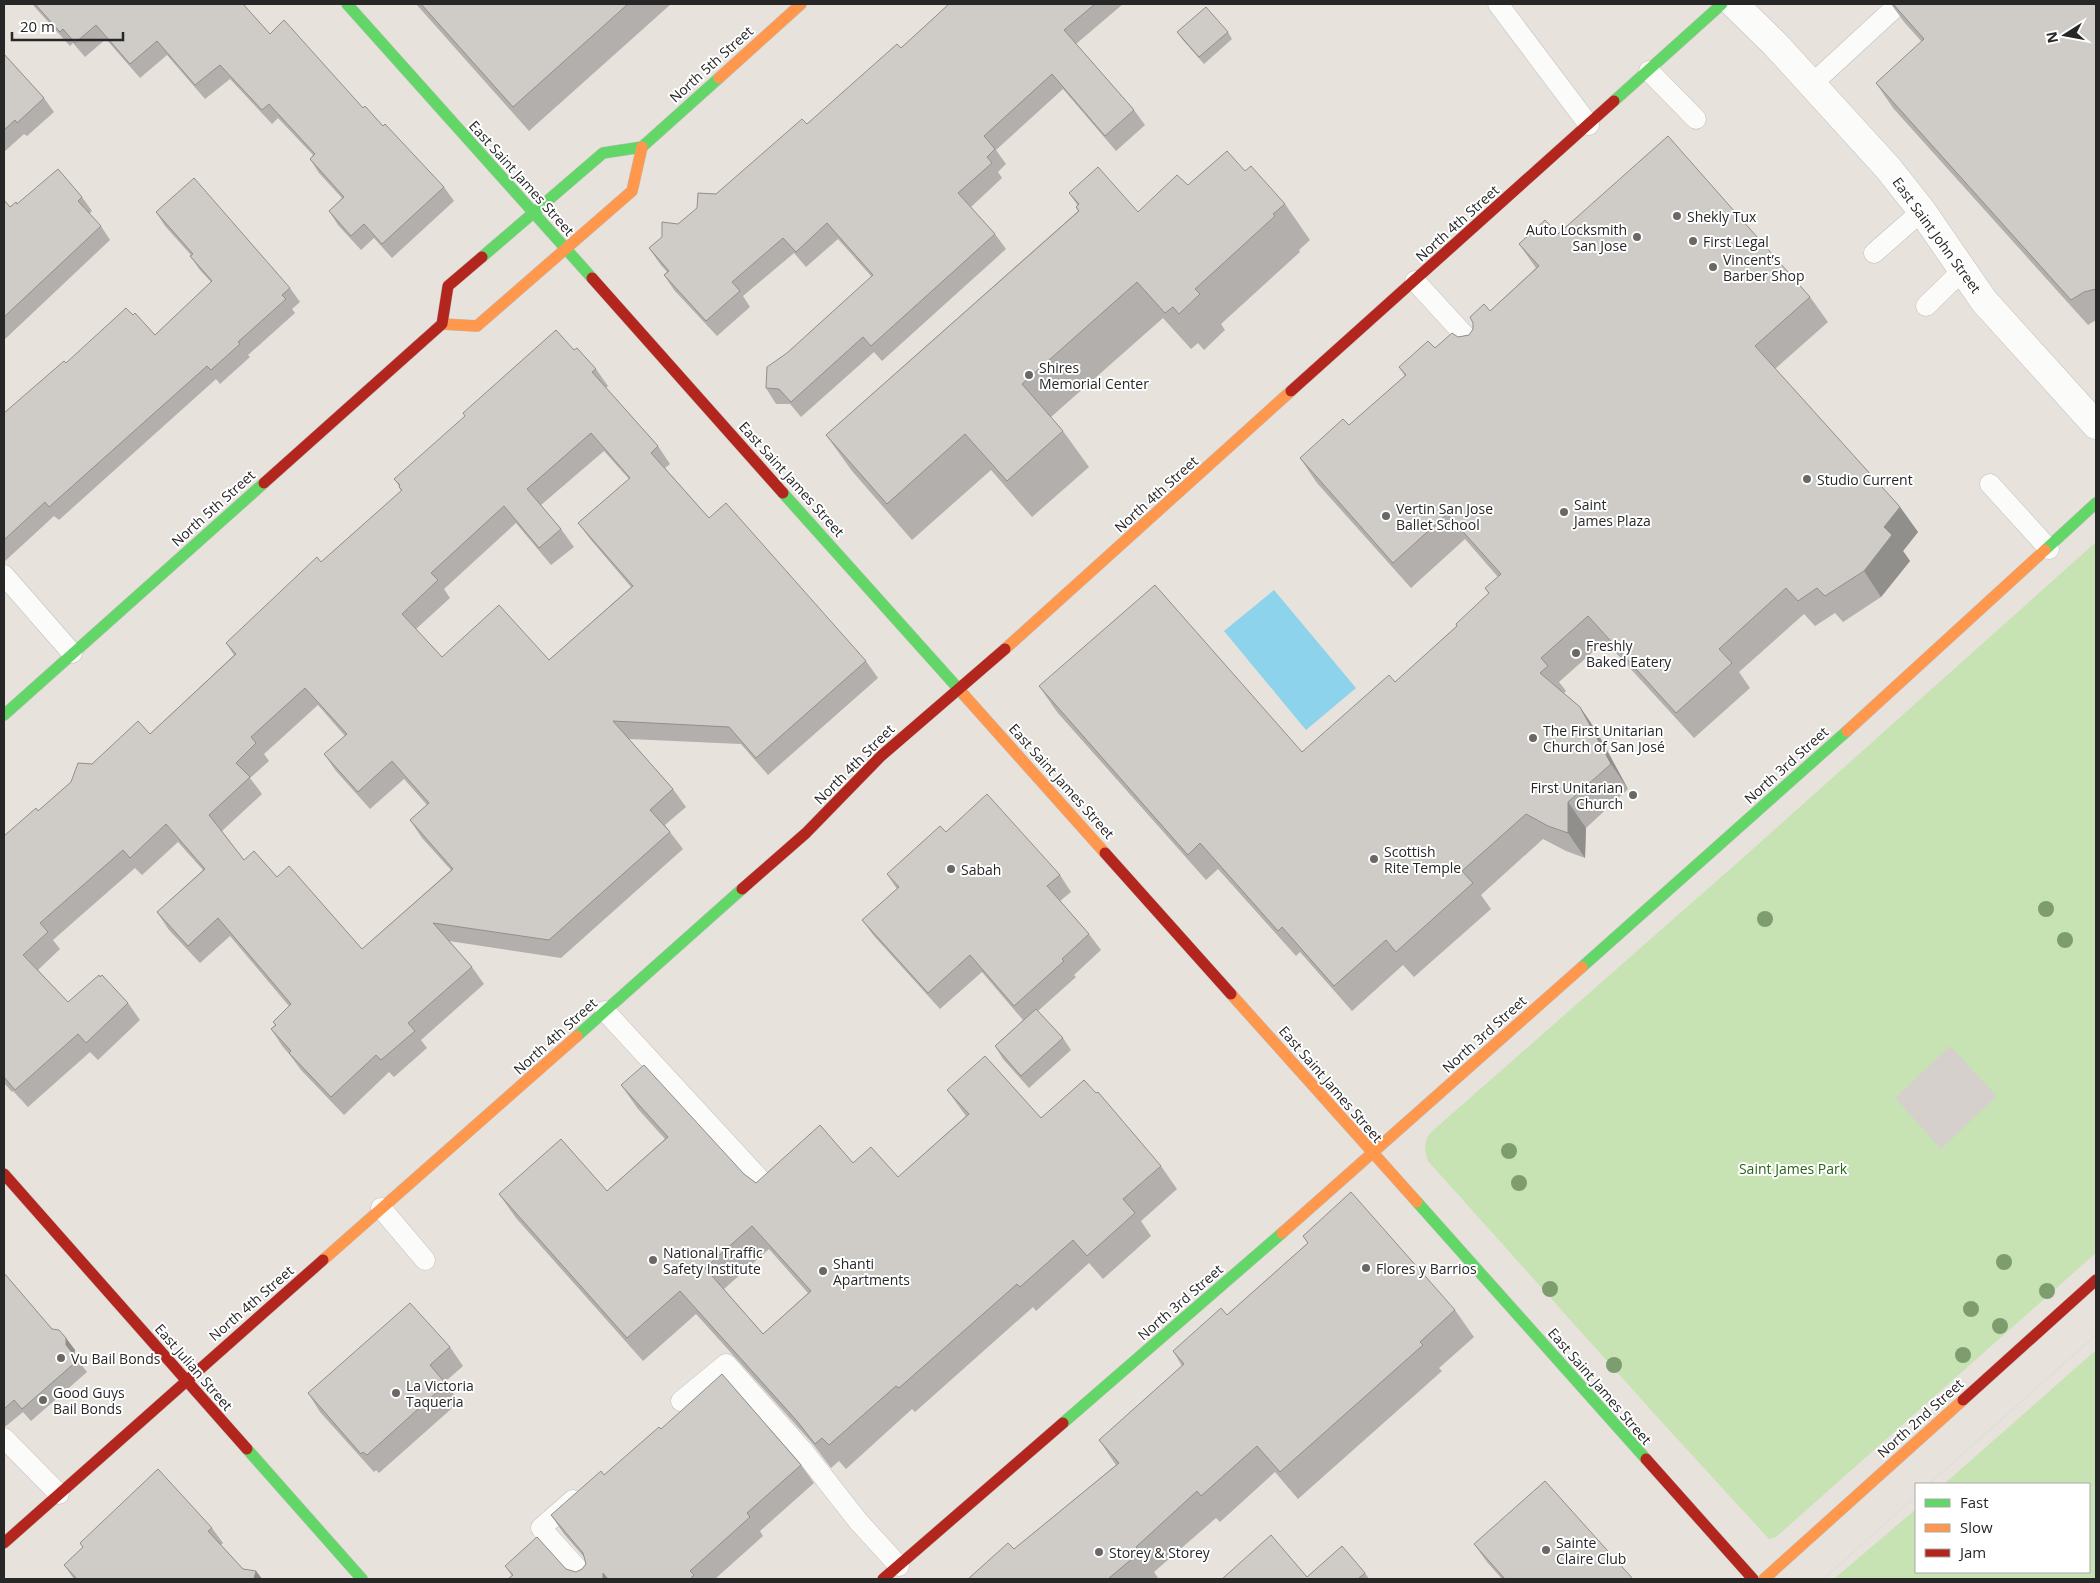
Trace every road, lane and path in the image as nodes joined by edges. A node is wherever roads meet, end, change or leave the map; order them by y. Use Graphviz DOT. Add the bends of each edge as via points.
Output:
graph roads {
  1 [pos="347,4"];
  2 [pos="1498,4"];
  3 [pos="1722,4"];
  4 [pos="1734,4"];
  5 [pos="1899,4"];
  6 [pos="791,7"];
  7 [pos="1649,71"];
  8 [pos="1811,85"];
  9 [pos="1696,119"];
  10 [pos="1589,124"];
  11 [pos="642,147"];
  12 [pos="1922,211"];
  13 [pos="532,213"];
  14 [pos="565,249"];
  15 [pos="1874,253"];
  16 [pos="1963,270"];
  17 [pos="1415,281"];
  18 [pos="1926,306"];
  19 [pos="442,324"];
  20 [pos="1479,351"];
  21 [pos="2096,424"];
  22 [pos="1990,484"];
  23 [pos="2096,503"];
  24 [pos="2049,549"];
  25 [pos="4,574"];
  26 [pos="72,653"];
  27 [pos="959,689"];
  28 [pos="4,714"];
  29 [pos="605,1011"];
  30 [pos="1372,1153"];
  31 [pos="4,1174"];
  32 [pos="770,1189"];
  33 [pos="381,1208"];
  34 [pos="425,1260"];
  35 [pos="2096,1280"];
  36 [pos="186,1381"];
  37 [pos="681,1401"];
  38 [pos="4,1438"];
  39 [pos="59,1494"];
  40 [pos="578,1495"];
  41 [pos="4,1543"];
  42 [pos="898,1566"];
  43 [pos="362,1579"];
  44 [pos="587,1579"];
  45 [pos="883,1579"];
  46 [pos="1753,1579"];
  47 [pos="1764,1579"];
  1 -- 13 [label="main road, East Saint James Street"];
  2 -- 10 [label="lane"];
  3 -- 7 [label="main road, North 4th Street"];
  4 -- 8 [label="street, East Saint John Street"];
  5 -- 8 [label="lane"];
  6 -- 11 [label="main road, North 5th Street"];
  7 -- 9 [label="lane"];
  7 -- 10 [label="main road, North 4th Street"];
  8 -- 12 [label="street, East Saint John Street" via="1888,168"];
  10 -- 17 [label="main road, North 4th Street"];
  11 -- 13 [label="main road" via="602,153"];
  11 -- 14 [label="main road" via="632,191"];
  12 -- 15 [label="lane"];
  12 -- 16 [label="street, East Saint John Street"];
  13 -- 14 [label="main road, East Saint James Street"];
  13 -- 19 [label="main road" via="448,286"];
  14 -- 19 [label="main road" via="477,326"];
  14 -- 27 [label="main road, East Saint James Street"];
  16 -- 18 [label="lane"];
  16 -- 21 [label="street, East Saint John Street" via="1984,301"];
  17 -- 20 [label="lane"];
  17 -- 27 [label="main road, North 4th Street"];
  19 -- 26 [label="main road, North 5th Street"];
  22 -- 24 [label="lane"];
  23 -- 24 [label="main road, North 3rd Street"];
  24 -- 30 [label="main road, North 3rd Street"];
  25 -- 26 [label="lane"];
  26 -- 28 [label="main road, North 5th Street"];
  27 -- 29 [label="main road, North 4th Street" via="881,756 806,833"];
  27 -- 30 [label="main road, East Saint James Street"];
  29 -- 32 [label="lane"];
  29 -- 33 [label="main road, North 4th Street"];
  30 -- 42 [label="main road, North 3rd Street"];
  30 -- 46 [label="main road, East Saint James Street"];
  31 -- 36 [label="main road, East Julian Street"];
  33 -- 34 [label="lane"];
  33 -- 36 [label="main road, North 4th Street"];
  35 -- 47 [label="main road, North 2nd Street"];
  36 -- 39 [label="main road, North 4th Street"];
  36 -- 43 [label="main road, East Julian Street"];
  37 -- 42 [label="lane" via="726,1364"];
  38 -- 39 [label="lane"];
  39 -- 41 [label="main road, North 4th Street"];
  40 -- 44 [label="lane" via="541,1528"];
  42 -- 45 [label="main road, North 3rd Street"];
}
